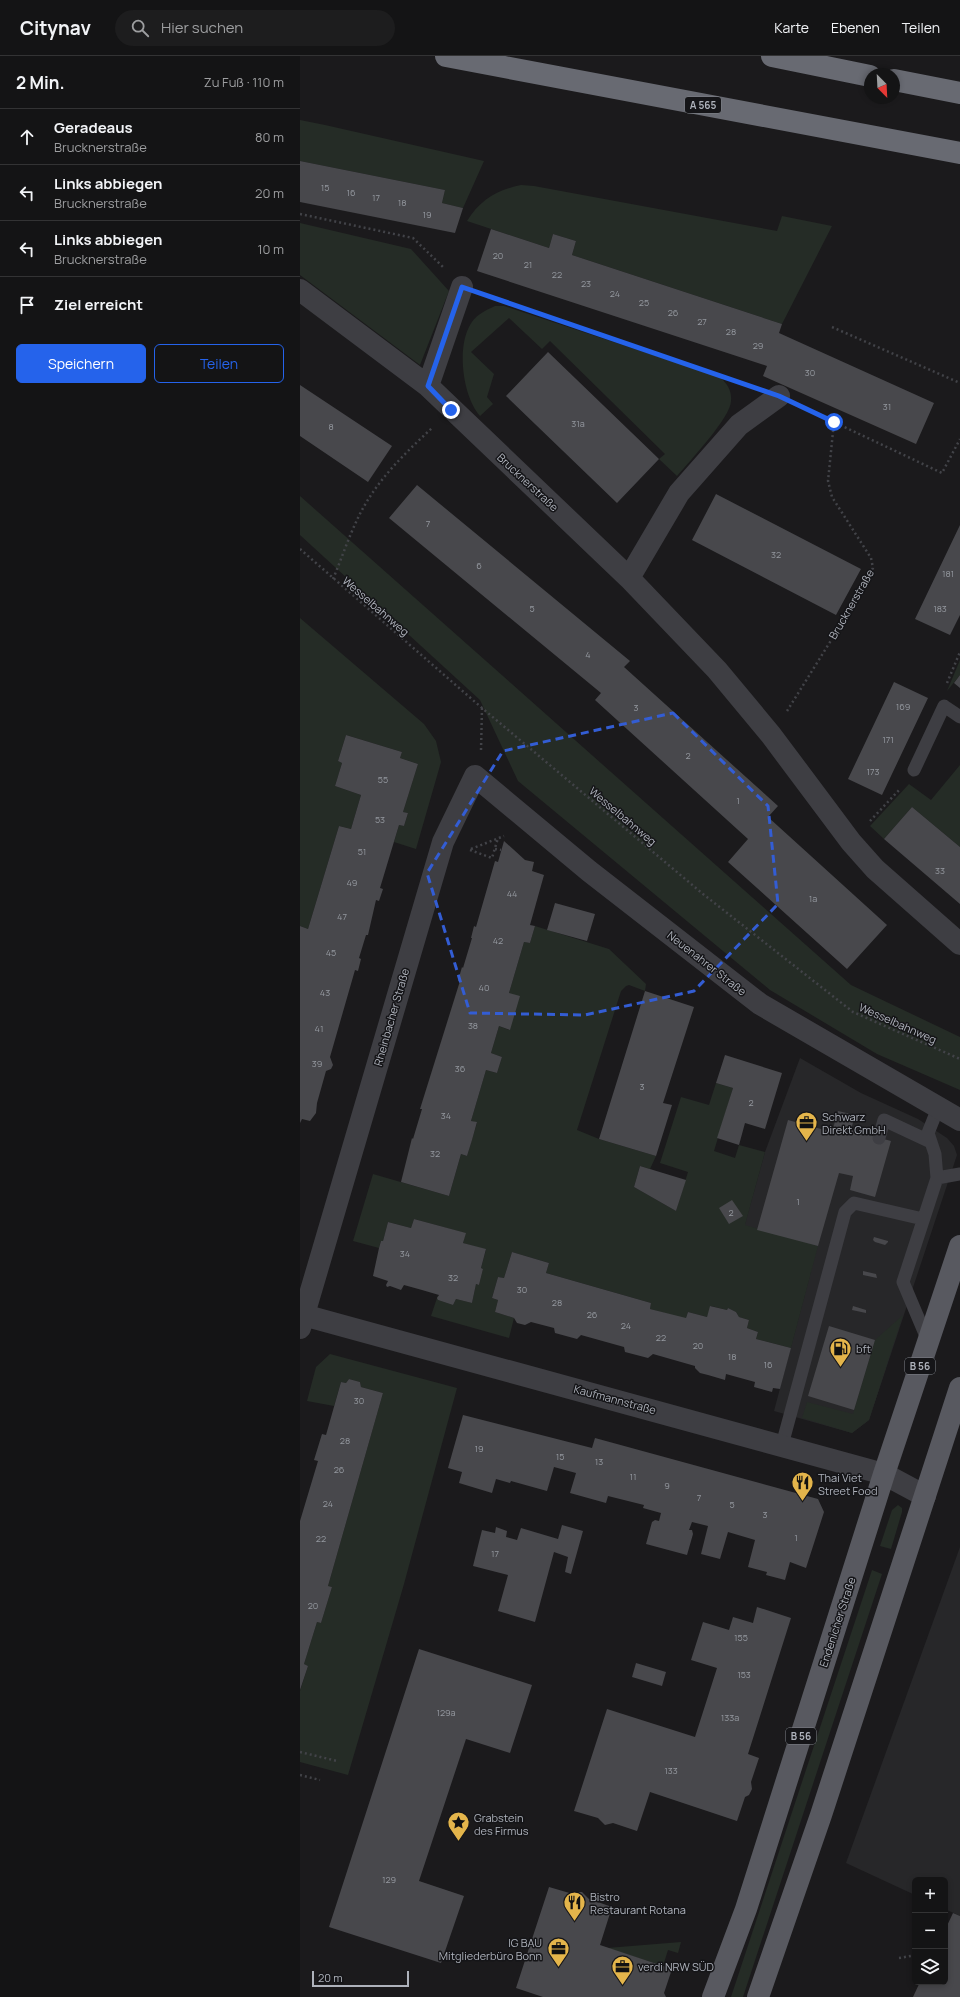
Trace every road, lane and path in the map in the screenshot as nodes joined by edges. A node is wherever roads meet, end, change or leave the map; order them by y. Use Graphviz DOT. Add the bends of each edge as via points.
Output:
graph roads {
  1 [pos="446,56"];
  2 [pos="772,56"];
  3 [pos="864,75"];
  4 [pos="900,81"];
  5 [pos="960,93"];
  6 [pos="960,154"];
  7 [pos="300,214"];
  8 [pos="462,287"];
  9 [pos="300,290"];
  10 [pos="832,327"];
  11 [pos="960,383"];
  12 [pos="428,386"];
  13 [pos="779,396"];
  14 [pos="451,410"];
  15 [pos="834,422"];
  16 [pos="960,439"];
  17 [pos="300,549"];
  18 [pos="630,578"];
  19 [pos="333,579"];
  20 [pos="960,652"];
  21 [pos="944,706"];
  22 [pos="482,708"];
  23 [pos="960,717"];
  24 [pos="772,735"];
  25 [pos="914,770"];
  26 [pos="475,776"];
  27 [pos="505,836"];
  28 [pos="498,838"];
  29 [pos="851,842"];
  30 [pos="495,848"];
  31 [pos="469,850"];
  32 [pos="501,850"];
  33 [pos="492,858"];
  34 [pos="960,944"];
  35 [pos="960,1059"];
  36 [pos="938,1108"];
  37 [pos="960,1120"];
  38 [pos="879,1138"];
  39 [pos="931,1142"];
  40 [pos="955,1175"];
  41 [pos="937,1178"];
  42 [pos="923,1219"];
  43 [pos="960,1246"];
  44 [pos="301,1319"];
  45 [pos="928,1341"];
  46 [pos="960,1388"];
  47 [pos="782,1445"];
  48 [pos="884,1474"];
  49 [pos="925,1496"];
  50 [pos="300,1752"];
  51 [pos="336,1761"];
  52 [pos="300,1775"];
  53 [pos="320,1780"];
  54 [pos="912,1956"];
  55 [pos="899,1958"];
  56 [pos="713,1997"];
  57 [pos="758,1997"];
  1 -- 6 [label="highway, A 565"];
  2 -- 3 [label="highway"];
  4 -- 5 [label="highway"];
  7 -- 8 [label="path" via="413,238"];
  8 -- 12 [label="street"];
  8 -- 13 [label="path"];
  9 -- 12 [label="street, Brucknerstraße"];
  10 -- 11 [label="path"];
  12 -- 14 [label="street, Brucknerstraße"];
  13 -- 15 [label="path"];
  13 -- 18 [label="street" via="739,425 679,493"];
  14 -- 18 [label="street, Brucknerstraße"];
  14 -- 19 [label="path" via="400,457 382,479 357,518"];
  15 -- 16 [label="path" via="942,473"];
  15 -- 24 [label="path, Brucknerstraße" via="828,481 832,497 871,558 873,568"];
  17 -- 19 [label="path, Wesselbahnweg"];
  18 -- 24 [label="street, Brucknerstraße" via="717,670"];
  19 -- 22 [label="path, Wesselbahnweg"];
  20 -- 21 [label="path" via="944,690"];
  21 -- 23 [label="lane"];
  21 -- 25 [label="lane"];
  22 -- 26 [label="path" via="480,763"];
  22 -- 35 [label="path, Wesselbahnweg" via="702,894 853,1012"];
  24 -- 29 [label="street, Brucknerstraße"];
  25 -- 29 [label="path"];
  26 -- 36 [label="street, Neuenahrer Straße" via="589,871 760,1004"];
  26 -- 44 [label="street, Rheinbacher Straße" via="443,842"];
  27 -- 28 [label="path"];
  28 -- 30 [label="path"];
  28 -- 31 [label="path"];
  29 -- 34 [label="street, Brucknerstraße" via="875,869"];
  30 -- 32 [label="path"];
  30 -- 33 [label="path"];
  36 -- 37 [label="street, Neuenahrer Straße"];
  36 -- 39 [label="lane" via="928,1133"];
  38 -- 39 [label="lane" via="884,1120"];
  39 -- 41 [label="lane"];
  40 -- 41 [label="lane"];
  41 -- 42 [label="lane"];
  42 -- 45 [label="lane" via="903,1282"];
  42 -- 47 [label="lane" via="862,1199 845,1212"];
  43 -- 45 [label="main road, Endenicher Straße / B 56"];
  44 -- 47 [label="street, Kaufmannstraße"];
  45 -- 48 [label="main road, Endenicher Straße / B 56"];
  46 -- 49 [label="main road"];
  47 -- 48 [label="street, Kaufmannstraße"];
  48 -- 49 [label="street, Kaufmannstraße"];
  48 -- 56 [label="main road, Endenicher Straße / B 56" via="748,1901"];
  49 -- 57 [label="main road" via="821,1815"];
  50 -- 51 [label="path"];
  52 -- 53 [label="path"];
  54 -- 55 [label="path"];
}
